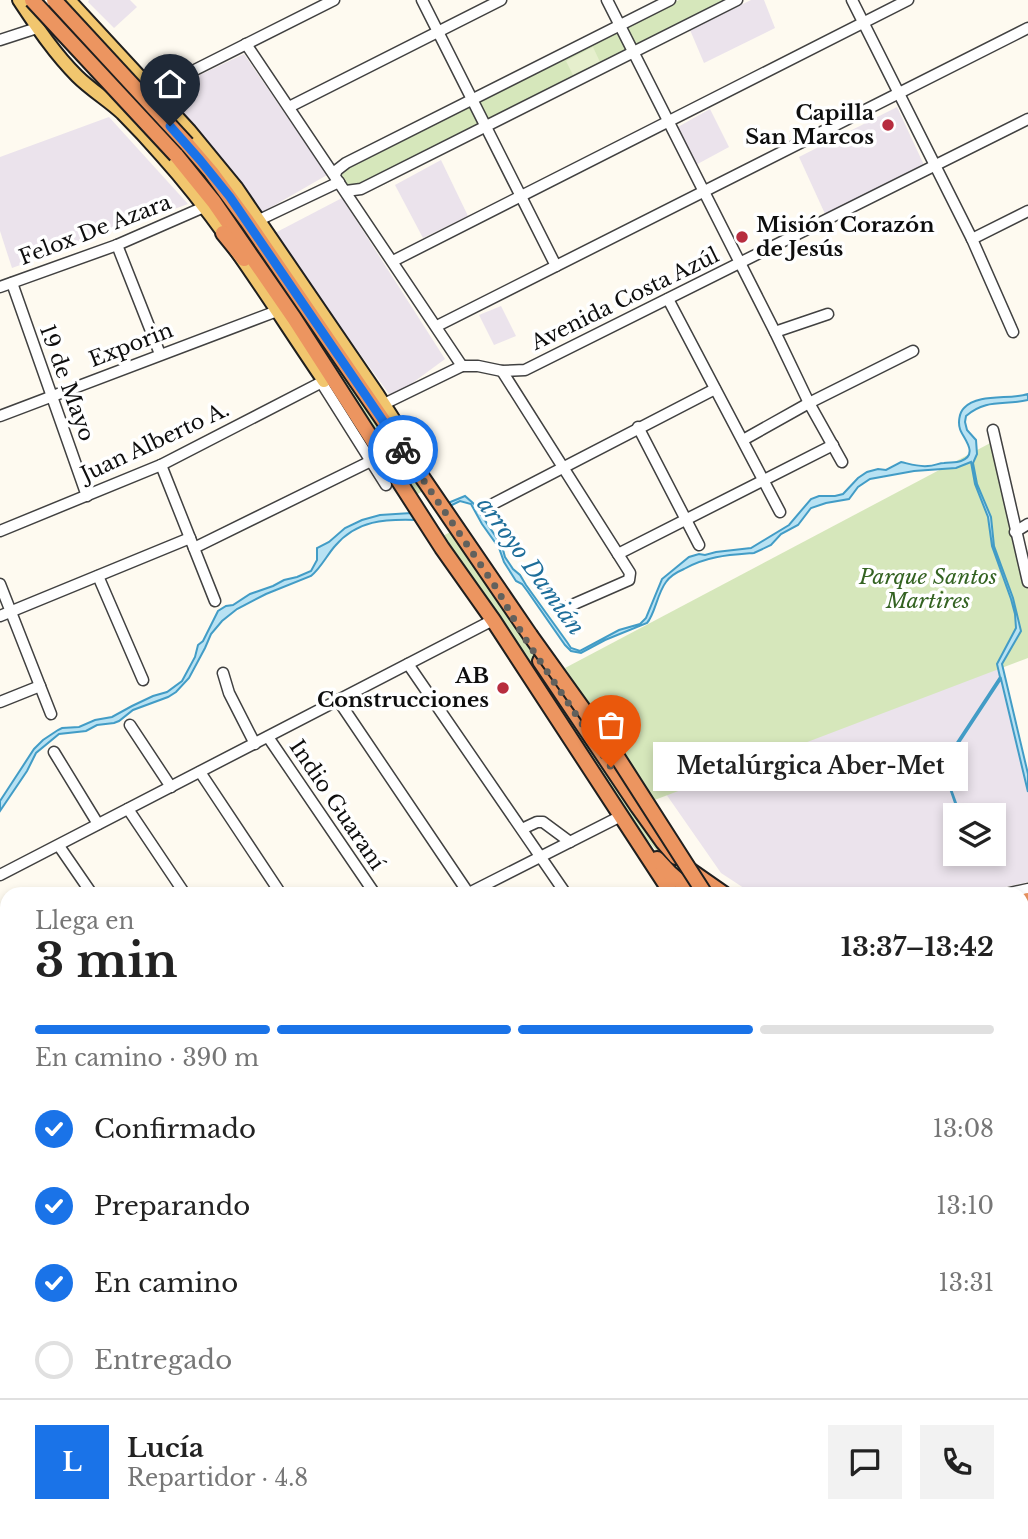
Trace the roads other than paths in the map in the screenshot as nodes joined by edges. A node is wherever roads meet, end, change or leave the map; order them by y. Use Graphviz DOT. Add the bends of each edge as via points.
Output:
graph roads {
  1 [pos="19,0"];
  2 [pos="32,0"];
  3 [pos="54,0"];
  4 [pos="69,0"];
  5 [pos="334,0"];
  6 [pos="422,0"];
  7 [pos="500,0"];
  8 [pos="607,0"];
  9 [pos="670,0"];
  10 [pos="737,0"];
  11 [pos="852,0"];
  12 [pos="908,0"];
  13 [pos="863,23"];
  14 [pos="620,25"];
  15 [pos="37,28"];
  16 [pos="96,29"];
  17 [pos="1028,29"];
  18 [pos="438,32"];
  19 [pos="0,40"];
  20 [pos="246,44"];
  21 [pos="634,52"];
  22 [pos="63,61"];
  23 [pos="153,91"];
  24 [pos="899,93"];
  25 [pos="472,100"];
  26 [pos="289,107"];
  27 [pos="1028,119"];
  28 [pos="668,120"];
  29 [pos="485,127"];
  30 [pos="935,166"];
  31 [pos="337,178"];
  32 [pos="346,191"];
  33 [pos="704,191"];
  34 [pos="520,195"];
  35 [pos="204,207"];
  36 [pos="1028,211"];
  37 [pos="260,220"];
  38 [pos="223,233"];
  39 [pos="972,239"];
  40 [pos="117,245"];
  41 [pos="393,261"];
  42 [pos="741,263"];
  43 [pos="556,266"];
  44 [pos="12,283"];
  45 [pos="0,287"];
  46 [pos="668,299"];
  47 [pos="277,311"];
  48 [pos="323,314"];
  49 [pos="828,314"];
  50 [pos="294,318"];
  51 [pos="437,326"];
  52 [pos="775,332"];
  53 [pos="1013,332"];
  54 [pos="913,351"];
  55 [pos="160,355"];
  56 [pos="462,366"];
  57 [pos="502,371"];
  58 [pos="323,382"];
  59 [pos="715,389"];
  60 [pos="51,397"];
  61 [pos="809,403"];
  62 [pos="384,404"];
  63 [pos="0,416"];
  64 [pos="384,421"];
  65 [pos="638,428"];
  66 [pos="993,430"];
  67 [pos="743,440"];
  68 [pos="833,445"];
  69 [pos="371,461"];
  70 [pos="842,462"];
  71 [pos="161,464"];
  72 [pos="389,466"];
  73 [pos="562,467"];
  74 [pos="423,480"];
  75 [pos="763,480"];
  76 [pos="386,485"];
  77 [pos="88,496"];
  78 [pos="489,506"];
  79 [pos="780,512"];
  80 [pos="687,519"];
  81 [pos="1028,524"];
  82 [pos="0,531"];
  83 [pos="1016,532"];
  84 [pos="192,543"];
  85 [pos="699,545"];
  86 [pos="618,554"];
  87 [pos="98,576"];
  88 [pos="1028,582"];
  89 [pos="0,584"];
  90 [pos="497,589"];
  91 [pos="215,601"];
  92 [pos="565,608"];
  93 [pos="11,612"];
  94 [pos="0,616"];
  95 [pos="493,620"];
  96 [pos="408,664"];
  97 [pos="223,673"];
  98 [pos="143,680"];
  99 [pos="40,686"];
  100 [pos="338,700"];
  101 [pos="0,702"];
  102 [pos="51,714"];
  103 [pos="130,725"];
  104 [pos="268,737"];
  105 [pos="255,744"];
  106 [pos="54,752"];
  107 [pos="200,772"];
  108 [pos="172,787"];
  109 [pos="128,809"];
  110 [pos="623,818"];
  111 [pos="98,824"];
  112 [pos="522,829"];
  113 [pos="570,842"];
  114 [pos="60,846"];
  115 [pos="541,857"];
  116 [pos="0,875"];
  117 [pos="87,887"];
  118 [pos="181,887"];
  119 [pos="276,887"];
  120 [pos="369,887"];
  121 [pos="464,887"];
  122 [pos="483,887"];
  123 [pos="561,887"];
  124 [pos="667,887"];
  125 [pos="686,887"];
  126 [pos="700,887"];
  127 [pos="714,887"];
  1 -- 15 [label="main road"];
  2 -- 50 [label="highway, bridge" via="176,155"];
  3 -- 64 [label="highway, bridge" via="211,172"];
  4 -- 16 [label="main road"];
  5 -- 20 [label="street"];
  6 -- 18 [label="street"];
  7 -- 18 [label="street"];
  8 -- 14 [label="street"];
  9 -- 14 [label="street"];
  10 -- 21 [label="street"];
  11 -- 13 [label="street"];
  12 -- 13 [label="street"];
  13 -- 24 [label="street"];
  13 -- 28 [label="street"];
  14 -- 21 [label="street"];
  14 -- 25 [label="street"];
  15 -- 19 [label="street"];
  15 -- 22 [label="main road"];
  16 -- 22 [label="main road"];
  16 -- 23 [label="main road"];
  17 -- 24 [label="street"];
  18 -- 25 [label="street"];
  18 -- 26 [label="street"];
  20 -- 23 [label="street"];
  20 -- 26 [label="street"];
  21 -- 28 [label="street"];
  21 -- 29 [label="street"];
  22 -- 35 [label="main road" via="162,155"];
  23 -- 37 [label="main road"];
  24 -- 30 [label="street"];
  24 -- 33 [label="street"];
  25 -- 29 [label="street"];
  25 -- 31 [label="street" via="346,163 337,170"];
  26 -- 31 [label="street"];
  27 -- 30 [label="street, Avenida Costa Azúl"];
  28 -- 33 [label="street"];
  28 -- 34 [label="street"];
  29 -- 32 [label="street" via="361,189"];
  29 -- 34 [label="street"];
  30 -- 39 [label="street"];
  30 -- 42 [label="street, Avenida Costa Azúl"];
  31 -- 32 [label="street"];
  31 -- 37 [label="street"];
  32 -- 41 [label="street"];
  33 -- 42 [label="street"];
  33 -- 43 [label="street"];
  34 -- 41 [label="street"];
  34 -- 43 [label="street"];
  35 -- 38 [label="main road"];
  35 -- 40 [label="street, Felox De Azara"];
  36 -- 39 [label="street"];
  37 -- 48 [label="main road"];
  38 -- 47 [label="main road"];
  38 -- 50 [label="highway"];
  39 -- 53 [label="street"];
  40 -- 44 [label="street, Felox De Azara"];
  40 -- 55 [label="street"];
  41 -- 51 [label="street"];
  42 -- 46 [label="street, Avenida Costa Azúl"];
  42 -- 52 [label="street"];
  43 -- 51 [label="street"];
  44 -- 45 [label="street, Felox De Azara"];
  44 -- 60 [label="street, 19 de Mayo"];
  46 -- 57 [label="street, Avenida Costa Azúl" via="525,370"];
  46 -- 59 [label="street"];
  47 -- 55 [label="street, Exporin"];
  47 -- 58 [label="main road"];
  48 -- 62 [label="main road"];
  48 -- 64 [label="main road"];
  49 -- 52 [label="street"];
  50 -- 72 [label="highway"];
  51 -- 56 [label="street"];
  52 -- 61 [label="street"];
  54 -- 61 [label="street"];
  55 -- 60 [label="street, Exporin"];
  56 -- 57 [label="street, Avenida Costa Azúl"];
  56 -- 62 [label="street"];
  57 -- 73 [label="street"];
  58 -- 69 [label="street"];
  58 -- 71 [label="street, Juan Alberto A."];
  58 -- 72 [label="highway" via="368,447"];
  59 -- 65 [label="street"];
  59 -- 67 [label="street"];
  60 -- 63 [label="street, Exporin"];
  60 -- 77 [label="street, 19 de Mayo"];
  61 -- 67 [label="street"];
  61 -- 68 [label="street"];
  62 -- 74 [label="main road" via="410,445"];
  64 -- 74 [label="highway"];
  65 -- 73 [label="street"];
  65 -- 80 [label="street"];
  66 -- 83 [label="street"];
  67 -- 75 [label="street"];
  68 -- 70 [label="street"];
  68 -- 75 [label="street"];
  69 -- 76 [label="street"];
  69 -- 84 [label="street"];
  71 -- 77 [label="street, Juan Alberto A."];
  71 -- 84 [label="street"];
  72 -- 95 [label="highway"];
  73 -- 78 [label="street"];
  73 -- 86 [label="street"];
  74 -- 90 [label="highway"];
  75 -- 79 [label="street"];
  75 -- 80 [label="street"];
  77 -- 82 [label="street, Juan Alberto A."];
  80 -- 85 [label="street"];
  80 -- 86 [label="street"];
  81 -- 83 [label="street"];
  83 -- 88 [label="street"];
  84 -- 87 [label="street"];
  84 -- 91 [label="street"];
  86 -- 92 [label="street" via="630,573 629,580"];
  87 -- 93 [label="street"];
  87 -- 98 [label="street"];
  89 -- 93 [label="street"];
  90 -- 126 [label="highway, bridge" via="608,744"];
  90 -- 127 [label="highway" via="524,637 663,842"];
  93 -- 94 [label="street"];
  93 -- 99 [label="street"];
  95 -- 96 [label="street"];
  95 -- 110 [label="highway"];
  96 -- 100 [label="street"];
  96 -- 112 [label="street"];
  97 -- 105 [label="street"];
  99 -- 101 [label="street"];
  99 -- 102 [label="street"];
  100 -- 104 [label="street"];
  100 -- 121 [label="street"];
  103 -- 108 [label="street"];
  104 -- 105 [label="street"];
  104 -- 120 [label="street, Indio Guaraní"];
  105 -- 107 [label="street"];
  106 -- 111 [label="street"];
  107 -- 108 [label="street"];
  107 -- 119 [label="street"];
  108 -- 109 [label="street"];
  109 -- 111 [label="street"];
  109 -- 118 [label="street"];
  110 -- 113 [label="street"];
  110 -- 124 [label="highway"];
  110 -- 125 [label="highway"];
  111 -- 114 [label="street"];
  112 -- 113 [label="street" via="543,822"];
  112 -- 115 [label="street"];
  113 -- 115 [label="street"];
  114 -- 116 [label="street"];
  114 -- 117 [label="street"];
  115 -- 122 [label="street"];
  115 -- 123 [label="street"];
}
